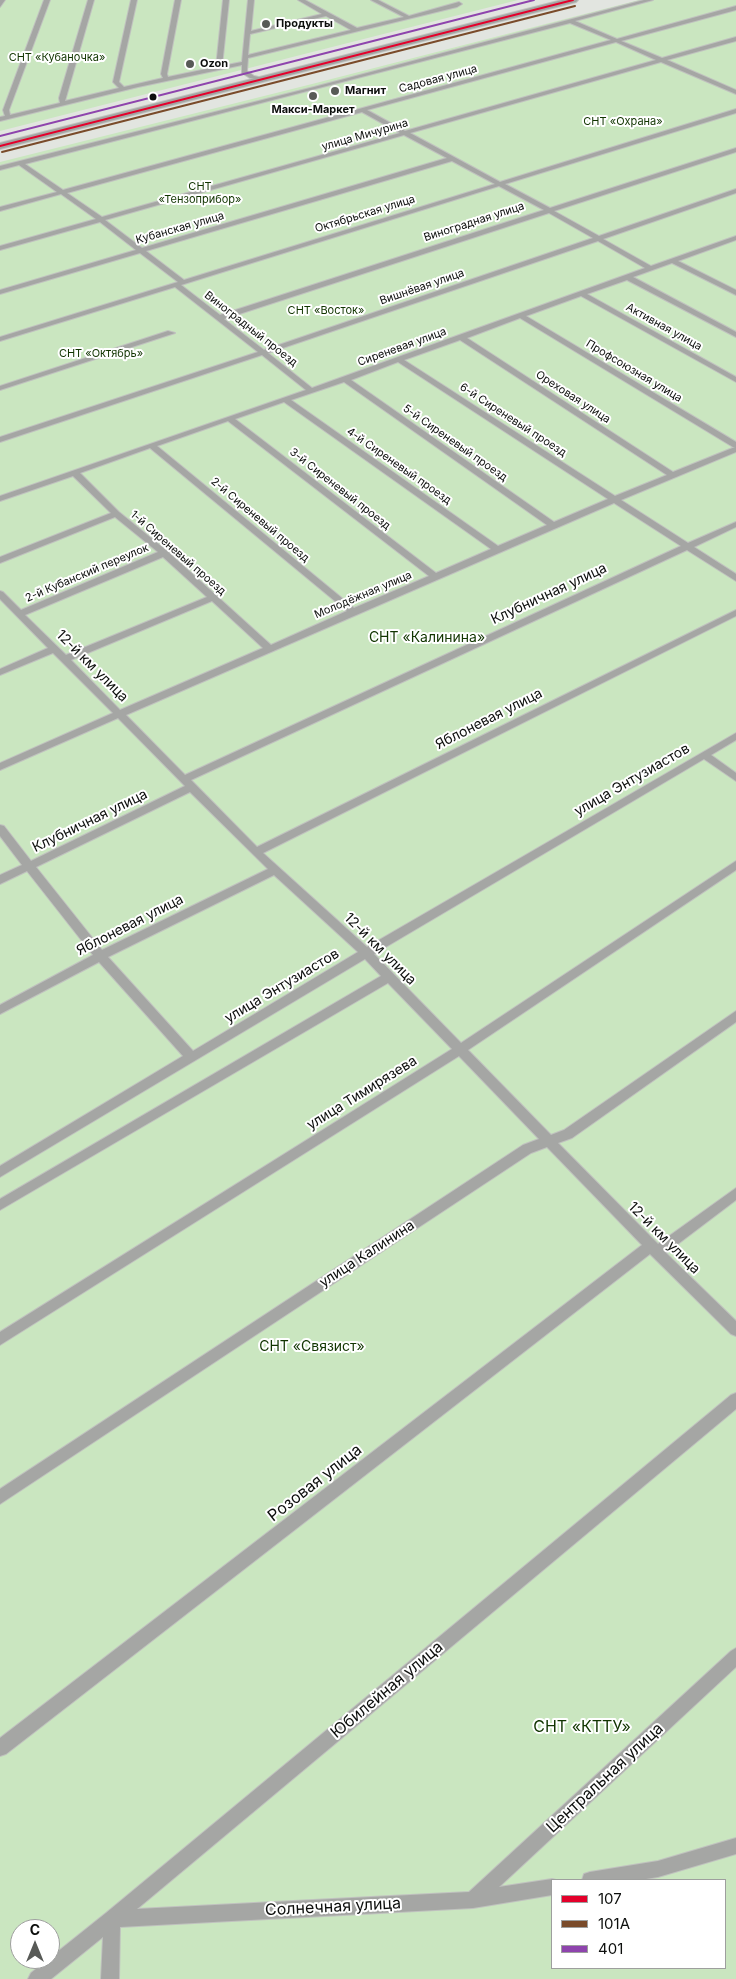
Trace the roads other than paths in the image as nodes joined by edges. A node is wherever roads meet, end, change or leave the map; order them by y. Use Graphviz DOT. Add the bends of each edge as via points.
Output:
graph roads {
  1 [pos="2,0"];
  2 [pos="48,0"];
  3 [pos="91,0"];
  4 [pos="134,0"];
  5 [pos="178,0"];
  6 [pos="226,0"];
  7 [pos="252,0"];
  8 [pos="301,0"];
  9 [pos="374,0"];
  10 [pos="452,0"];
  11 [pos="560,0"];
  12 [pos="573,0"];
  13 [pos="650,0"];
  14 [pos="0,5"];
  15 [pos="736,8"];
  16 [pos="327,14"];
  17 [pos="408,17"];
  18 [pos="570,21"];
  19 [pos="356,30"];
  20 [pos="249,33"];
  21 [pos="736,39"];
  22 [pos="614,40"];
  23 [pos="245,60"];
  24 [pos="661,60"];
  25 [pos="220,68"];
  26 [pos="256,78"];
  27 [pos="166,79"];
  28 [pos="123,89"];
  29 [pos="736,92"];
  30 [pos="63,104"];
  31 [pos="362,110"];
  32 [pos="736,112"];
  33 [pos="8,117"];
  34 [pos="0,119"];
  35 [pos="404,134"];
  36 [pos="0,142"];
  37 [pos="0,146"];
  38 [pos="736,150"];
  39 [pos="451,159"];
  40 [pos="20,163"];
  41 [pos="0,168"];
  42 [pos="500,184"];
  43 [pos="736,191"];
  44 [pos="61,192"];
  45 [pos="0,209"];
  46 [pos="548,210"];
  47 [pos="100,219"];
  48 [pos="599,238"];
  49 [pos="735,240"];
  50 [pos="0,248"];
  51 [pos="140,250"];
  52 [pos="673,261"];
  53 [pos="651,269"];
  54 [pos="627,277"];
  55 [pos="179,283"];
  56 [pos="0,292"];
  57 [pos="736,293"];
  58 [pos="582,294"];
  59 [pos="520,316"];
  60 [pos="219,318"];
  61 [pos="171,333"];
  62 [pos="736,336"];
  63 [pos="461,337"];
  64 [pos="0,339"];
  65 [pos="264,352"];
  66 [pos="399,360"];
  67 [pos="345,379"];
  68 [pos="736,380"];
  69 [pos="0,388"];
  70 [pos="312,391"];
  71 [pos="286,400"];
  72 [pos="230,419"];
  73 [pos="0,440"];
  74 [pos="150,445"];
  75 [pos="736,445"];
  76 [pos="736,449"];
  77 [pos="74,472"];
  78 [pos="672,475"];
  79 [pos="615,498"];
  80 [pos="0,500"];
  81 [pos="116,514"];
  82 [pos="736,524"];
  83 [pos="553,525"];
  84 [pos="688,546"];
  85 [pos="498,550"];
  86 [pos="164,553"];
  87 [pos="0,560"];
  88 [pos="436,577"];
  89 [pos="736,578"];
  90 [pos="0,594"];
  91 [pos="212,598"];
  92 [pos="354,613"];
  93 [pos="736,613"];
  94 [pos="19,614"];
  95 [pos="54,649"];
  96 [pos="270,649"];
  97 [pos="64,659"];
  98 [pos="0,672"];
  99 [pos="118,714"];
  100 [pos="736,736"];
  101 [pos="705,755"];
  102 [pos="0,767"];
  103 [pos="736,778"];
  104 [pos="184,779"];
  105 [pos="192,787"];
  106 [pos="0,829"];
  107 [pos="256,852"];
  108 [pos="30,865"];
  109 [pos="736,865"];
  110 [pos="274,870"];
  111 [pos="0,880"];
  112 [pos="366,953"];
  113 [pos="100,956"];
  114 [pos="388,977"];
  115 [pos="0,1010"];
  116 [pos="736,1016"];
  117 [pos="458,1050"];
  118 [pos="192,1058"];
  119 [pos="548,1141"];
  120 [pos="0,1172"];
  121 [pos="736,1192"];
  122 [pos="0,1205"];
  123 [pos="654,1249"];
  124 [pos="736,1330"];
  125 [pos="0,1339"];
  126 [pos="736,1400"];
  127 [pos="0,1497"];
  128 [pos="736,1656"];
  129 [pos="1,1744"];
  130 [pos="736,1846"];
  131 [pos="596,1879"];
  132 [pos="551,1886"];
  133 [pos="473,1900"];
  134 [pos="112,1919"];
  135 [pos="37,1979"];
  136 [pos="110,1979"];
  1 -- 14 [label="street"];
  2 -- 33 [label="street" via="6,110"];
  3 -- 30 [label="street" via="62,98"];
  4 -- 28 [label="street" via="116,82"];
  5 -- 27 [label="street" via="164,74"];
  6 -- 25 [label="street"];
  7 -- 20 [label="street"];
  8 -- 16 [label="street"];
  9 -- 17 [label="street"];
  10 -- 17 [label="street" via="459,4"];
  11 -- 26 [label="highway"];
  12 -- 26 [label="highway"];
  13 -- 18 [label="street"];
  15 -- 22 [label="street, Садовая улица"];
  16 -- 19 [label="street"];
  16 -- 20 [label="street"];
  17 -- 19 [label="street"];
  18 -- 22 [label="street"];
  18 -- 40 [label="street"];
  19 -- 23 [label="street"];
  20 -- 23 [label="street"];
  21 -- 24 [label="street, улица Мичурина"];
  22 -- 24 [label="street"];
  22 -- 31 [label="street, Садовая улица"];
  23 -- 25 [label="street"];
  23 -- 26 [label="street" via="244,72"];
  24 -- 29 [label="street"];
  24 -- 35 [label="street, улица Мичурина"];
  25 -- 27 [label="street"];
  26 -- 36 [label="highway"];
  26 -- 37 [label="highway"];
  27 -- 28 [label="street"];
  28 -- 30 [label="street"];
  30 -- 33 [label="street"];
  31 -- 35 [label="street"];
  31 -- 44 [label="street, Садовая улица"];
  32 -- 42 [label="street, Октябрьская улица"];
  33 -- 34 [label="street"];
  35 -- 39 [label="street"];
  35 -- 47 [label="street, улица Мичурина"];
  38 -- 46 [label="street, Виноградная улица"];
  39 -- 42 [label="street"];
  39 -- 51 [label="street, Кубанская улица"];
  40 -- 41 [label="street"];
  40 -- 44 [label="street, Виноградный проезд"];
  42 -- 46 [label="street"];
  42 -- 55 [label="street, Октябрьская улица"];
  43 -- 48 [label="street, Вишнёвая улица"];
  44 -- 45 [label="street, Садовая улица"];
  44 -- 47 [label="street, Виноградный проезд"];
  46 -- 48 [label="street"];
  46 -- 60 [label="street, Виноградная улица"];
  47 -- 50 [label="street, улица Мичурина"];
  47 -- 51 [label="street, Виноградный проезд"];
  48 -- 53 [label="street"];
  48 -- 65 [label="street, Вишнёвая улица"];
  49 -- 52 [label="street, Сиреневая улица"];
  51 -- 55 [label="street, Виноградный проезд"];
  51 -- 56 [label="street, Кубанская улица"];
  52 -- 53 [label="street, Сиреневая улица"];
  52 -- 57 [label="street"];
  53 -- 54 [label="street, Сиреневая улица"];
  54 -- 58 [label="street, Сиреневая улица"];
  54 -- 62 [label="street"];
  55 -- 60 [label="street, Виноградный проезд"];
  55 -- 64 [label="street, Октябрьская улица"];
  58 -- 59 [label="street, Сиреневая улица"];
  58 -- 68 [label="street, Активная улица"];
  59 -- 63 [label="street, Сиреневая улица"];
  59 -- 75 [label="street, Профсоюзная улица"];
  60 -- 65 [label="street, Виноградный проезд"];
  61 -- 69 [label="street"];
  63 -- 66 [label="street, Сиреневая улица"];
  63 -- 78 [label="street, Ореховая улица"];
  65 -- 70 [label="street, Виноградный проезд"];
  65 -- 73 [label="street, Вишнёвая улица"];
  66 -- 67 [label="street, Сиреневая улица"];
  66 -- 79 [label="street, 6-й Сиреневый проезд"];
  67 -- 70 [label="street, Сиреневая улица"];
  67 -- 83 [label="street, 5-й Сиреневый проезд"];
  70 -- 71 [label="street, Сиреневая улица"];
  71 -- 72 [label="street, Сиреневая улица"];
  71 -- 85 [label="street, 4-й Сиреневый проезд"];
  72 -- 74 [label="street, Сиреневая улица"];
  72 -- 88 [label="street, 3-й Сиреневый проезд"];
  74 -- 77 [label="street, Сиреневая улица"];
  74 -- 92 [label="street, 2-й Сиреневый проезд"];
  76 -- 78 [label="street, Молодёжная улица"];
  77 -- 80 [label="street, Сиреневая улица"];
  77 -- 81 [label="street, 1-й Сиреневый проезд"];
  78 -- 79 [label="street, Молодёжная улица"];
  79 -- 83 [label="street, Молодёжная улица"];
  79 -- 84 [label="street, 6-й Сиреневый проезд"];
  81 -- 86 [label="street, 1-й Сиреневый проезд"];
  81 -- 87 [label="street"];
  82 -- 84 [label="street, Клубничная улица"];
  83 -- 85 [label="street, Молодёжная улица"];
  84 -- 89 [label="street, 6-й Сиреневый проезд"];
  84 -- 104 [label="street, Клубничная улица"];
  85 -- 88 [label="street, Молодёжная улица"];
  86 -- 91 [label="street, 1-й Сиреневый проезд"];
  86 -- 94 [label="street, 2-й Кубанский переулок"];
  88 -- 92 [label="street, Молодёжная улица"];
  90 -- 94 [label="street, 12-й км улица"];
  91 -- 96 [label="street, 1-й Сиреневый проезд"];
  91 -- 97 [label="street"];
  92 -- 96 [label="street, Молодёжная улица"];
  93 -- 107 [label="street, Яблоневая улица"];
  94 -- 95 [label="street, 12-й км улица"];
  95 -- 97 [label="street, 12-й км улица"];
  95 -- 98 [label="street"];
  96 -- 99 [label="street, Молодёжная улица"];
  97 -- 99 [label="street, 12-й км улица"];
  99 -- 102 [label="street, Молодёжная улица"];
  99 -- 104 [label="street, 12-й км улица"];
  100 -- 101 [label="street, улица Энтузиастов"];
  101 -- 103 [label="street"];
  101 -- 112 [label="street, улица Энтузиастов"];
  104 -- 105 [label="street, 12-й км улица"];
  105 -- 107 [label="street, 12-й км улица"];
  105 -- 108 [label="street, Клубничная улица"];
  106 -- 108 [label="street"];
  107 -- 110 [label="street, 12-й км улица"];
  108 -- 111 [label="street, Клубничная улица"];
  108 -- 113 [label="street"];
  109 -- 117 [label="street, улица Тимирязева"];
  110 -- 112 [label="street, 12-й км улица"];
  110 -- 113 [label="street, Яблоневая улица"];
  112 -- 114 [label="street, 12-й км улица"];
  112 -- 118 [label="street, улица Энтузиастов"];
  113 -- 115 [label="street, Яблоневая улица"];
  113 -- 118 [label="street"];
  114 -- 117 [label="street, 12-й км улица"];
  114 -- 122 [label="street"];
  116 -- 119 [label="street, улица Калинина" via="568,1134"];
  117 -- 119 [label="street, 12-й км улица"];
  117 -- 125 [label="street, улица Тимирязева"];
  118 -- 120 [label="street, улица Энтузиастов"];
  119 -- 123 [label="street, 12-й км улица"];
  119 -- 127 [label="street, улица Калинина" via="527,1149"];
  121 -- 123 [label="street, Розовая улица"];
  123 -- 124 [label="street, 12-й км улица"];
  123 -- 129 [label="street, Розовая улица"];
  126 -- 134 [label="street, Юбилейная улица"];
  128 -- 133 [label="street, Центральная улица"];
  130 -- 131 [label="street" via="658,1869"];
  132 -- 133 [label="street, Солнечная улица"];
  133 -- 134 [label="street, Солнечная улица"];
  134 -- 135 [label="street, Юбилейная улица"];
  134 -- 136 [label="street"];
}
